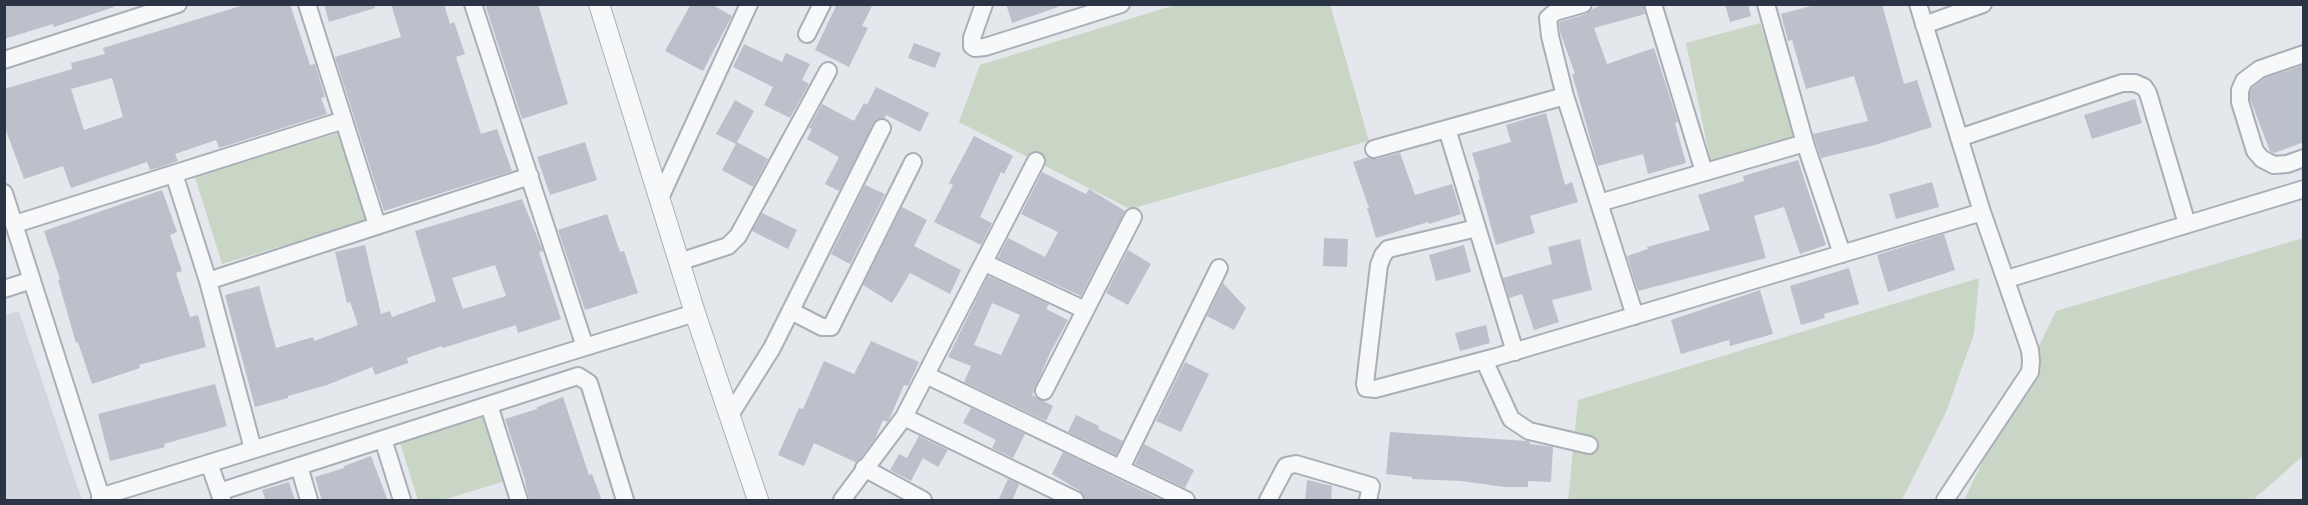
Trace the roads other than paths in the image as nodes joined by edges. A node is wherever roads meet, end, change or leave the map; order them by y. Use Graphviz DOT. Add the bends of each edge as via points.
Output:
graph roads {
  1 [pos="178,4"];
  2 [pos="307,4"];
  3 [pos="473,4"];
  4 [pos="599,4"];
  5 [pos="749,4"];
  6 [pos="822,4"];
  7 [pos="984,4"];
  8 [pos="1121,4"];
  9 [pos="1583,4"];
  10 [pos="1653,4"];
  11 [pos="1766,4"];
  12 [pos="1918,4"];
  13 [pos="1983,4"];
  14 [pos="1924,25"];
  15 [pos="807,34"];
  16 [pos="2304,54"];
  17 [pos="4,60"];
  18 [pos="828,71"];
  19 [pos="1565,96"];
  20 [pos="344,120"];
  21 [pos="882,128"];
  22 [pos="1447,129"];
  23 [pos="1959,138"];
  24 [pos="1805,143"];
  25 [pos="1374,149"];
  26 [pos="2304,158"];
  27 [pos="1036,161"];
  28 [pos="913,162"];
  29 [pos="1704,172"];
  30 [pos="174,174"];
  31 [pos="530,176"];
  32 [pos="2304,189"];
  33 [pos="4,193"];
  34 [pos="659,200"];
  35 [pos="1599,203"];
  36 [pos="1982,212"];
  37 [pos="1133,217"];
  38 [pos="15,224"];
  39 [pos="2187,224"];
  40 [pos="377,225"];
  41 [pos="1477,228"];
  42 [pos="1842,254"];
  43 [pos="679,262"];
  44 [pos="985,263"];
  45 [pos="1219,268"];
  46 [pos="2007,279"];
  47 [pos="32,280"];
  48 [pos="208,281"];
  49 [pos="4,289"];
  50 [pos="1085,310"];
  51 [pos="791,311"];
  52 [pos="695,313"];
  53 [pos="1635,316"];
  54 [pos="585,347"];
  55 [pos="1515,352"];
  56 [pos="1484,360"];
  57 [pos="926,375"];
  58 [pos="1044,391"];
  59 [pos="489,405"];
  60 [pos="730,415"];
  61 [pos="904,417"];
  62 [pos="383,439"];
  63 [pos="1588,445"];
  64 [pos="253,449"];
  65 [pos="209,463"];
  66 [pos="299,466"];
  67 [pos="864,468"];
  68 [pos="1121,468"];
  69 [pos="220,496"];
  70 [pos="101,499"];
  71 [pos="309,501"];
  72 [pos="402,501"];
  73 [pos="519,501"];
  74 [pos="625,501"];
  75 [pos="758,501"];
  76 [pos="842,501"];
  77 [pos="923,501"];
  78 [pos="1075,501"];
  79 [pos="1186,501"];
  80 [pos="1268,501"];
  81 [pos="1368,501"];
  82 [pos="1945,501"];
  1 -- 17 [label="street"];
  2 -- 20 [label="street"];
  3 -- 31 [label="street"];
  4 -- 34 [label="street"];
  5 -- 34 [label="street"];
  6 -- 15 [label="street"];
  7 -- 8 [label="street" via="972,38 975,48"];
  9 -- 19 [label="street" via="1548,18"];
  10 -- 29 [label="street"];
  11 -- 24 [label="street"];
  12 -- 14 [label="street"];
  13 -- 14 [label="street"];
  14 -- 23 [label="street"];
  16 -- 26 [label="street" via="2260,69 2244,81 2240,90 2255,152 2274,165"];
  18 -- 43 [label="street" via="738,236 728,246"];
  19 -- 22 [label="street"];
  19 -- 35 [label="street"];
  20 -- 30 [label="street"];
  20 -- 40 [label="street"];
  21 -- 51 [label="street"];
  22 -- 25 [label="street"];
  22 -- 41 [label="street"];
  23 -- 36 [label="street"];
  23 -- 39 [label="street" via="2122,83 2135,83 2148,93"];
  24 -- 29 [label="street"];
  24 -- 42 [label="street"];
  27 -- 44 [label="street"];
  28 -- 51 [label="street" via="831,327 822,327"];
  29 -- 35 [label="street"];
  30 -- 38 [label="street"];
  30 -- 48 [label="street"];
  31 -- 40 [label="street"];
  31 -- 54 [label="street"];
  32 -- 39 [label="street"];
  33 -- 38 [label="street"];
  34 -- 43 [label="street"];
  35 -- 53 [label="street"];
  36 -- 42 [label="street"];
  36 -- 46 [label="street"];
  37 -- 50 [label="street"];
  38 -- 47 [label="street"];
  39 -- 46 [label="street"];
  40 -- 48 [label="street"];
  41 -- 55 [label="street"];
  41 -- 56 [label="street" via="1388,249 1383,255 1365,384 1366,388 1375,389"];
  42 -- 53 [label="street"];
  43 -- 52 [label="street"];
  44 -- 50 [label="street"];
  44 -- 57 [label="street"];
  45 -- 68 [label="street"];
  46 -- 82 [label="street" via="2030,350 2030,372"];
  47 -- 49 [label="street"];
  47 -- 70 [label="street"];
  48 -- 64 [label="street"];
  50 -- 58 [label="street"];
  51 -- 60 [label="street"];
  52 -- 54 [label="street"];
  52 -- 60 [label="street"];
  53 -- 55 [label="street"];
  54 -- 64 [label="street"];
  55 -- 56 [label="street"];
  56 -- 63 [label="street" via="1511,418 1529,431"];
  57 -- 61 [label="street"];
  57 -- 68 [label="street"];
  59 -- 62 [label="street"];
  59 -- 73 [label="street"];
  59 -- 74 [label="street" via="571,377 585,379"];
  60 -- 75 [label="street"];
  61 -- 67 [label="street"];
  61 -- 78 [label="street"];
  62 -- 66 [label="street"];
  62 -- 72 [label="street"];
  64 -- 65 [label="street"];
  65 -- 69 [label="street"];
  65 -- 70 [label="street"];
  66 -- 69 [label="street"];
  66 -- 71 [label="street"];
  67 -- 76 [label="street"];
  67 -- 77 [label="street"];
  68 -- 79 [label="street"];
  80 -- 81 [label="street" via="1286,466 1296,464 1371,486"];
}
